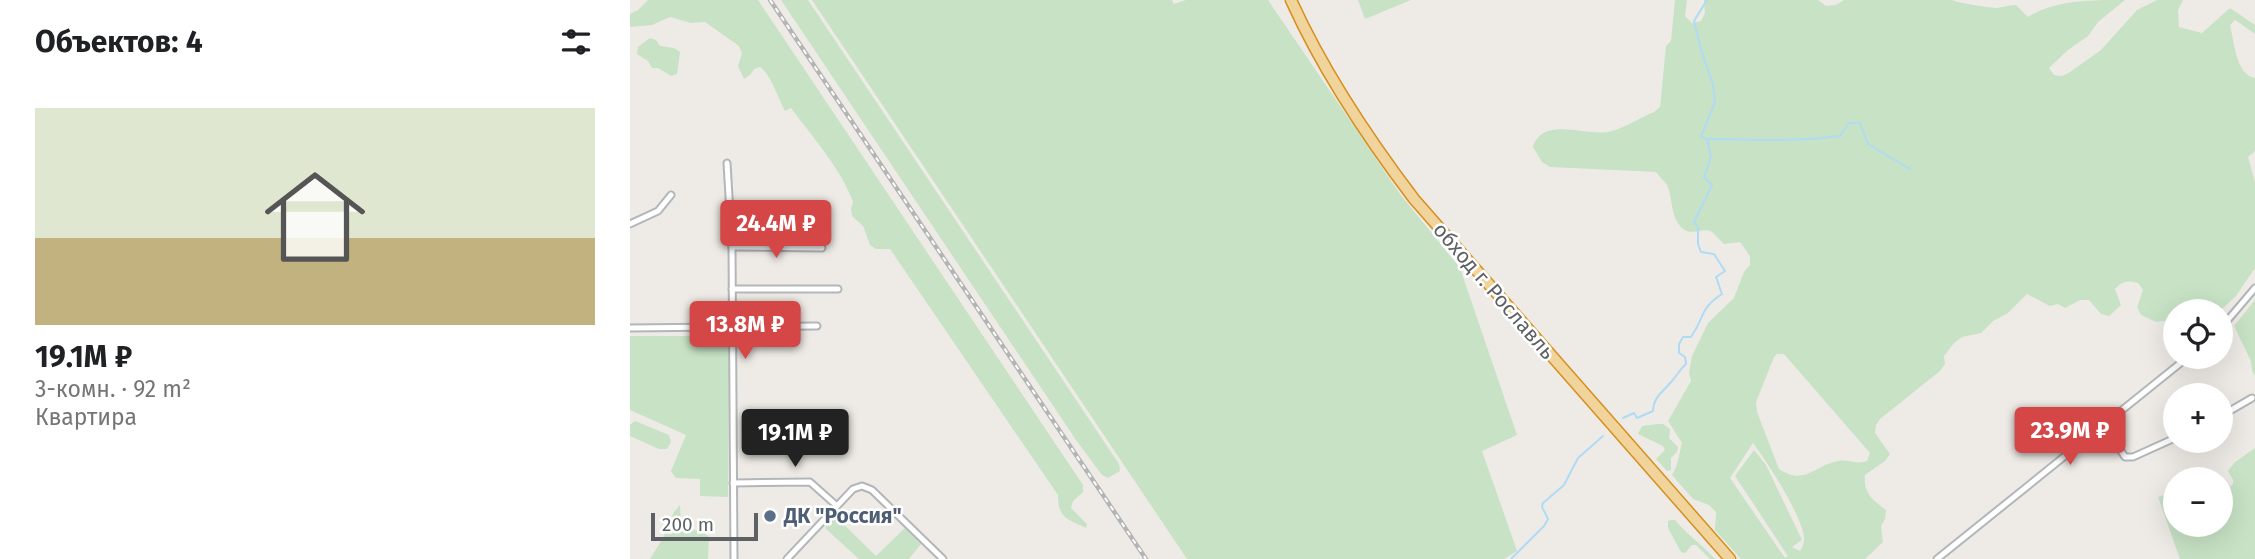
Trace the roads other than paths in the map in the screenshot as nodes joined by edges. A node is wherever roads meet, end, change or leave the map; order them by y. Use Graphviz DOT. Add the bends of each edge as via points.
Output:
graph roads {
  1 [pos="1291,0"];
  2 [pos="727,163"];
  3 [pos="671,195"];
  4 [pos="630,224"];
  5 [pos="732,247"];
  6 [pos="822,248"];
  7 [pos="2255,288"];
  8 [pos="732,289"];
  9 [pos="838,289"];
  10 [pos="2233,314"];
  11 [pos="817,326"];
  12 [pos="630,328"];
  13 [pos="732,328"];
  14 [pos="2173,369"];
  15 [pos="2252,398"];
  16 [pos="2233,409"];
  17 [pos="2099,428"];
  18 [pos="2163,443"];
  19 [pos="733,483"];
  20 [pos="837,506"];
  21 [pos="734,559"];
  22 [pos="787,559"];
  23 [pos="943,559"];
  24 [pos="1730,559"];
  25 [pos="1937,559"];
  1 -- 24 [label="highway, обход г. Рославль" via="1329,72 1414,199"];
  2 -- 5 [label="street"];
  3 -- 4 [label="street" via="658,211"];
  5 -- 6 [label="street"];
  5 -- 8 [label="street"];
  7 -- 10 [label="street"];
  8 -- 9 [label="street"];
  8 -- 13 [label="street"];
  11 -- 13 [label="street"];
  12 -- 13 [label="street"];
  13 -- 19 [label="street"];
  14 -- 17 [label="street"];
  15 -- 16 [label="street"];
  17 -- 18 [label="street" via="2109,433 2125,457"];
  17 -- 25 [label="street"];
  19 -- 20 [label="street" via="810,482"];
  19 -- 21 [label="street"];
  20 -- 22 [label="street"];
  20 -- 23 [label="street" via="865,486"];
}
